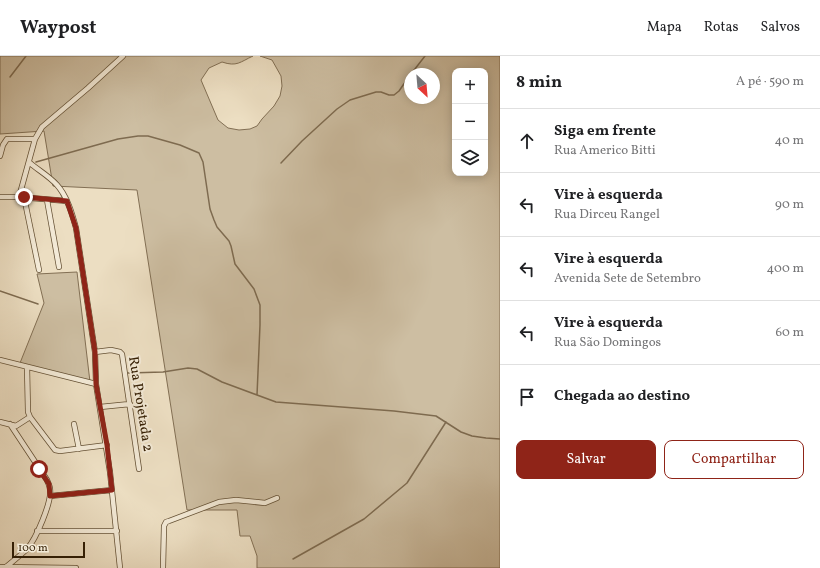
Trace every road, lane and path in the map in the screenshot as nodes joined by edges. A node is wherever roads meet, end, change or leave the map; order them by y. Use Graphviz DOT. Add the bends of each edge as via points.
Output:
graph roads {
  1 [pos="123,56"];
  2 [pos="35,139"];
  3 [pos="0,156"];
  4 [pos="30,163"];
  5 [pos="0,197"];
  6 [pos="22,197"];
  7 [pos="6,198"];
  8 [pos="47,200"];
  9 [pos="67,201"];
  10 [pos="0,203"];
  11 [pos="59,268"];
  12 [pos="39,270"];
  13 [pos="95,352"];
  14 [pos="0,360"];
  15 [pos="27,367"];
  16 [pos="96,384"];
  17 [pos="130,404"];
  18 [pos="100,407"];
  19 [pos="30,417"];
  20 [pos="0,422"];
  21 [pos="10,424"];
  22 [pos="74,424"];
  23 [pos="107,445"];
  24 [pos="78,449"];
  25 [pos="140,469"];
  26 [pos="112,490"];
  27 [pos="50,496"];
  28 [pos="277,498"];
  29 [pos="37,531"];
  30 [pos="116,531"];
  31 [pos="0,567"];
  32 [pos="6,567"];
  33 [pos="76,568"];
  34 [pos="120,568"];
  35 [pos="163,568"];
  1 -- 2 [label="street" via="42,127"];
  2 -- 3 [label="street" via="7,140"];
  2 -- 4 [label="street"];
  4 -- 6 [label="street" via="24,178"];
  4 -- 9 [label="street" via="56,184"];
  5 -- 7 [label="street"];
  6 -- 7 [label="street"];
  6 -- 8 [label="street"];
  6 -- 12 [label="street"];
  7 -- 10 [label="street"];
  8 -- 9 [label="street"];
  8 -- 11 [label="street"];
  9 -- 13 [label="street" via="76,228"];
  13 -- 16 [label="street"];
  13 -- 17 [label="street, Rua Projetada 2" via="120,352 124,358"];
  14 -- 15 [label="street"];
  15 -- 16 [label="street"];
  15 -- 19 [label="street"];
  16 -- 18 [label="street"];
  17 -- 18 [label="street"];
  17 -- 25 [label="street, Rua Projetada 2"];
  18 -- 23 [label="street"];
  19 -- 21 [label="street" via="19,425"];
  19 -- 24 [label="street" via="55,450"];
  20 -- 21 [label="street"];
  21 -- 27 [label="street" via="47,480"];
  22 -- 24 [label="street"];
  23 -- 24 [label="street"];
  23 -- 26 [label="street"];
  26 -- 27 [label="street"];
  26 -- 30 [label="street"];
  27 -- 29 [label="street"];
  28 -- 35 [label="street" via="265,503 236,500 219,502 166,522"];
  29 -- 30 [label="street"];
  29 -- 32 [label="street" via="27,548"];
  30 -- 34 [label="street"];
  31 -- 32 [label="street"];
  32 -- 33 [label="street"];
}
